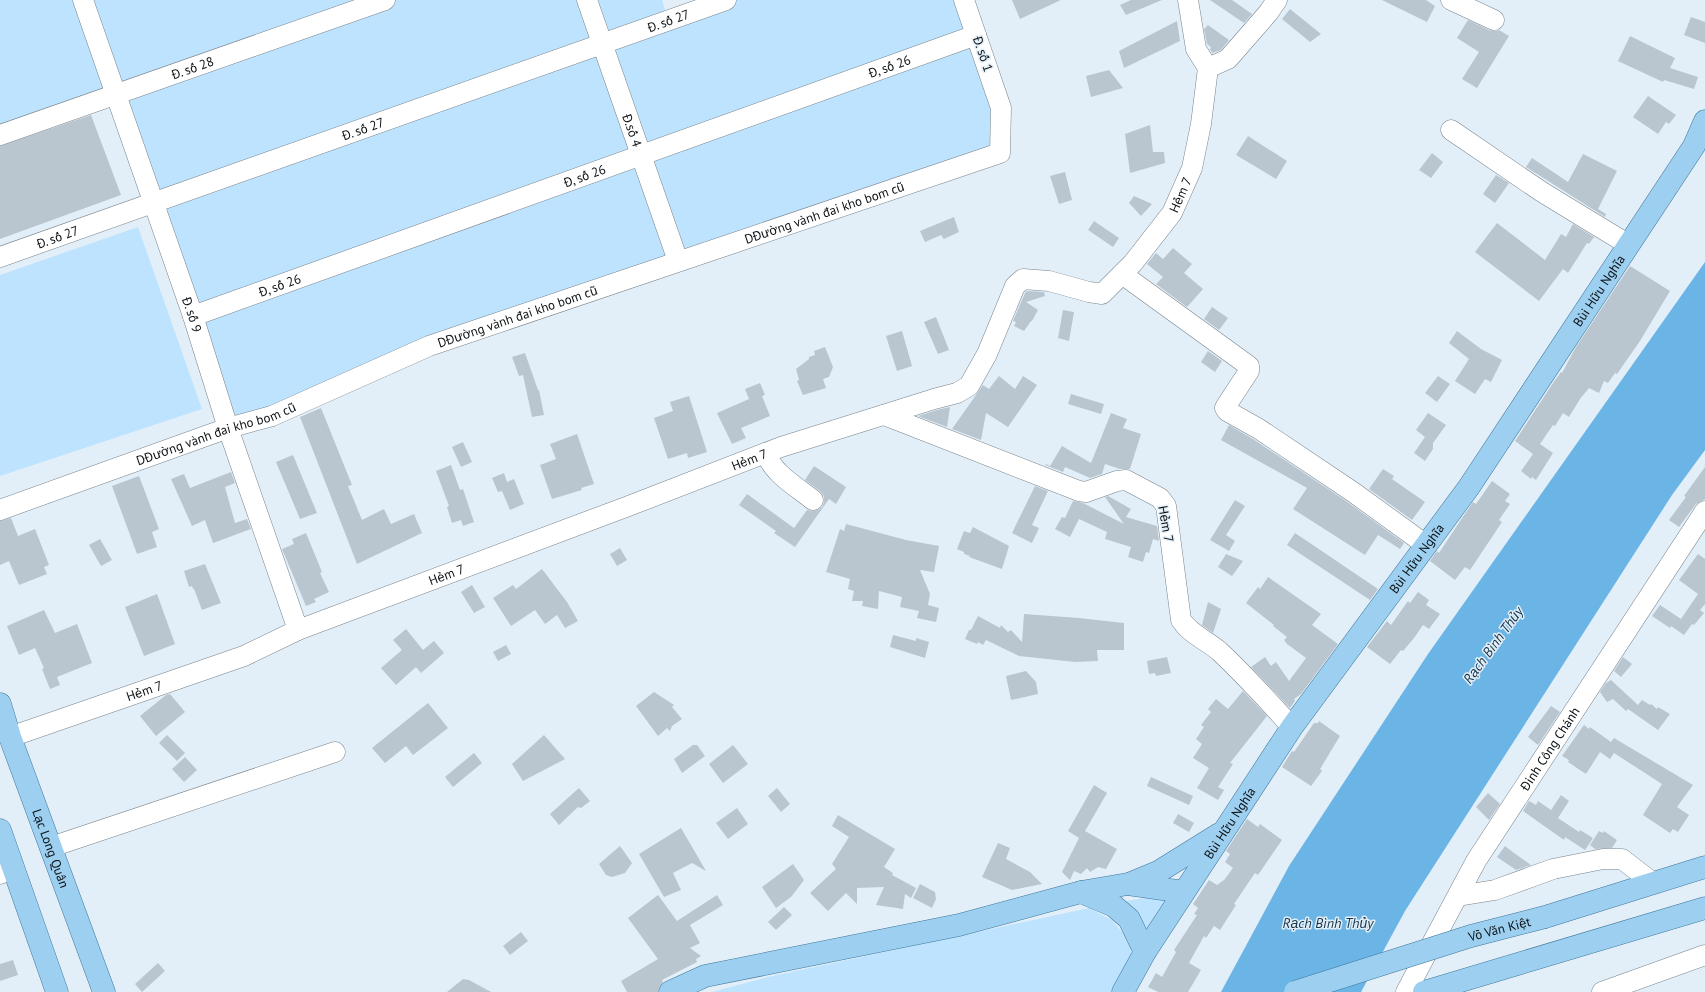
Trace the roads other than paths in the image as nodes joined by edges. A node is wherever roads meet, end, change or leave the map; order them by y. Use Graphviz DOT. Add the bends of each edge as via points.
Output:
graph roads {
  1 [pos="83,0"];
  2 [pos="385,0"];
  3 [pos="587,0"];
  4 [pos="726,0"];
  5 [pos="964,0"];
  6 [pos="1188,0"];
  7 [pos="1277,0"];
  8 [pos="1451,0"];
  9 [pos="1494,20"];
  10 [pos="976,35"];
  11 [pos="603,45"];
  12 [pos="1208,68"];
  13 [pos="116,95"];
  14 [pos="1001,108"];
  15 [pos="1705,121"];
  16 [pos="1451,130"];
  17 [pos="0,135"];
  18 [pos="641,155"];
  19 [pos="869,197"];
  20 [pos="153,202"];
  21 [pos="1629,245"];
  22 [pos="0,257"];
  23 [pos="678,261"];
  24 [pos="1122,274"];
  25 [pos="193,316"];
  26 [pos="437,344"];
  27 [pos="884,415"];
  28 [pos="228,428"];
  29 [pos="766,453"];
  30 [pos="813,500"];
  31 [pos="0,510"];
  32 [pos="1705,512"];
  33 [pos="1426,545"];
  34 [pos="298,630"];
  35 [pos="0,704"];
  36 [pos="1292,727"];
  37 [pos="5,739"];
  38 [pos="335,752"];
  39 [pos="1228,827"];
  40 [pos="0,830"];
  41 [pos="51,847"];
  42 [pos="1705,867"];
  43 [pos="7,872"];
  44 [pos="1653,883"];
  45 [pos="1128,884"];
  46 [pos="1081,892"];
  47 [pos="1184,892"];
  48 [pos="1458,896"];
  49 [pos="1705,908"];
  50 [pos="1145,952"];
  51 [pos="1705,955"];
  52 [pos="57,992"];
  53 [pos="104,992"];
  54 [pos="670,992"];
  55 [pos="1123,992"];
  56 [pos="1295,992"];
  57 [pos="1406,992"];
  58 [pos="1424,992"];
  59 [pos="1602,992"];
  1 -- 13 [label="street, Đ. số 9"];
  2 -- 13 [label="street, Đ. số 28"];
  3 -- 11 [label="street, Đ.số 4"];
  4 -- 11 [label="street, Đ. số 27"];
  5 -- 10 [label="street, Đ. số 1"];
  6 -- 12 [label="street" via="1196,49"];
  7 -- 12 [label="street" via="1228,59"];
  8 -- 9 [label="street"];
  10 -- 14 [label="street, Đ. số 1"];
  10 -- 18 [label="street, Đ, số 26"];
  11 -- 18 [label="street, Đ.số 4"];
  11 -- 20 [label="street, Đ. số 27"];
  12 -- 24 [label="street, Hẻm 7" via="1192,168 1172,213"];
  13 -- 17 [label="street, Đ. số 28"];
  13 -- 20 [label="street, Đ. số 9"];
  14 -- 19 [label="street, DĐường vành đai kho bom cũ" via="1000,153"];
  15 -- 21 [label="main road, Bùi Hữu Nghĩa" via="1694,146"];
  16 -- 21 [label="street" via="1542,192"];
  18 -- 23 [label="street, Đ.số 4"];
  18 -- 25 [label="street, Đ, số 26"];
  19 -- 23 [label="street, DĐường vành đai kho bom cũ"];
  19 -- 26 [label="street"];
  20 -- 22 [label="street, Đ. số 27"];
  20 -- 25 [label="street, Đ. số 9"];
  21 -- 33 [label="main road, Bùi Hữu Nghĩa" via="1469,487"];
  23 -- 26 [label="street, DĐường vành đai kho bom cũ"];
  24 -- 27 [label="street, Hẻm 7" via="1102,294 1048,281 1023,279 1015,286 987,354 969,386 957,393"];
  24 -- 33 [label="street" via="1250,367 1226,406 1227,411 1260,429"];
  25 -- 28 [label="street, Đ. số 9"];
  26 -- 28 [label="street, DĐường vành đai kho bom cũ" via="272,416"];
  27 -- 29 [label="street, Hẻm 7"];
  27 -- 36 [label="street, Hẻm 7" via="1079,491 1086,492 1126,480 1160,498 1166,506 1181,620 1252,682"];
  28 -- 31 [label="street, DĐường vành đai kho bom cũ"];
  28 -- 34 [label="street, Đ. số 9"];
  29 -- 30 [label="street" via="775,469"];
  29 -- 34 [label="street, Hẻm 7"];
  32 -- 48 [label="street, Đinh Công Chánh" via="1476,861"];
  33 -- 36 [label="main road, Bùi Hữu Nghĩa"];
  34 -- 37 [label="street, Hẻm 7" via="244,656"];
  35 -- 37 [label="main road, Lạc Long Quân"];
  36 -- 39 [label="main road, Bùi Hữu Nghĩa"];
  37 -- 41 [label="main road, Lạc Long Quân"];
  38 -- 41 [label="street"];
  39 -- 45 [label="main road" via="1158,872"];
  39 -- 47 [label="main road, Bùi Hữu Nghĩa"];
  40 -- 43 [label="main road"];
  41 -- 53 [label="main road, Lạc Long Quân"];
  42 -- 44 [label="main road, Võ Văn Kiệt"];
  43 -- 52 [label="main road"];
  44 -- 48 [label="street" via="1622,859 1603,859 1553,869 1495,890"];
  44 -- 56 [label="main road, Võ Văn Kiệt, bridge" via="1545,917 1471,936"];
  45 -- 46 [label="main road"];
  45 -- 47 [label="main road"];
  46 -- 50 [label="main road" via="1114,906 1129,919"];
  46 -- 54 [label="main road" via="959,925 705,976"];
  47 -- 50 [label="main road, Bùi Hữu Nghĩa"];
  48 -- 57 [label="street, Đinh Công Chánh"];
  49 -- 58 [label="main road"];
  50 -- 55 [label="main road, Bùi Hữu Nghĩa"];
  51 -- 59 [label="street"];
}
